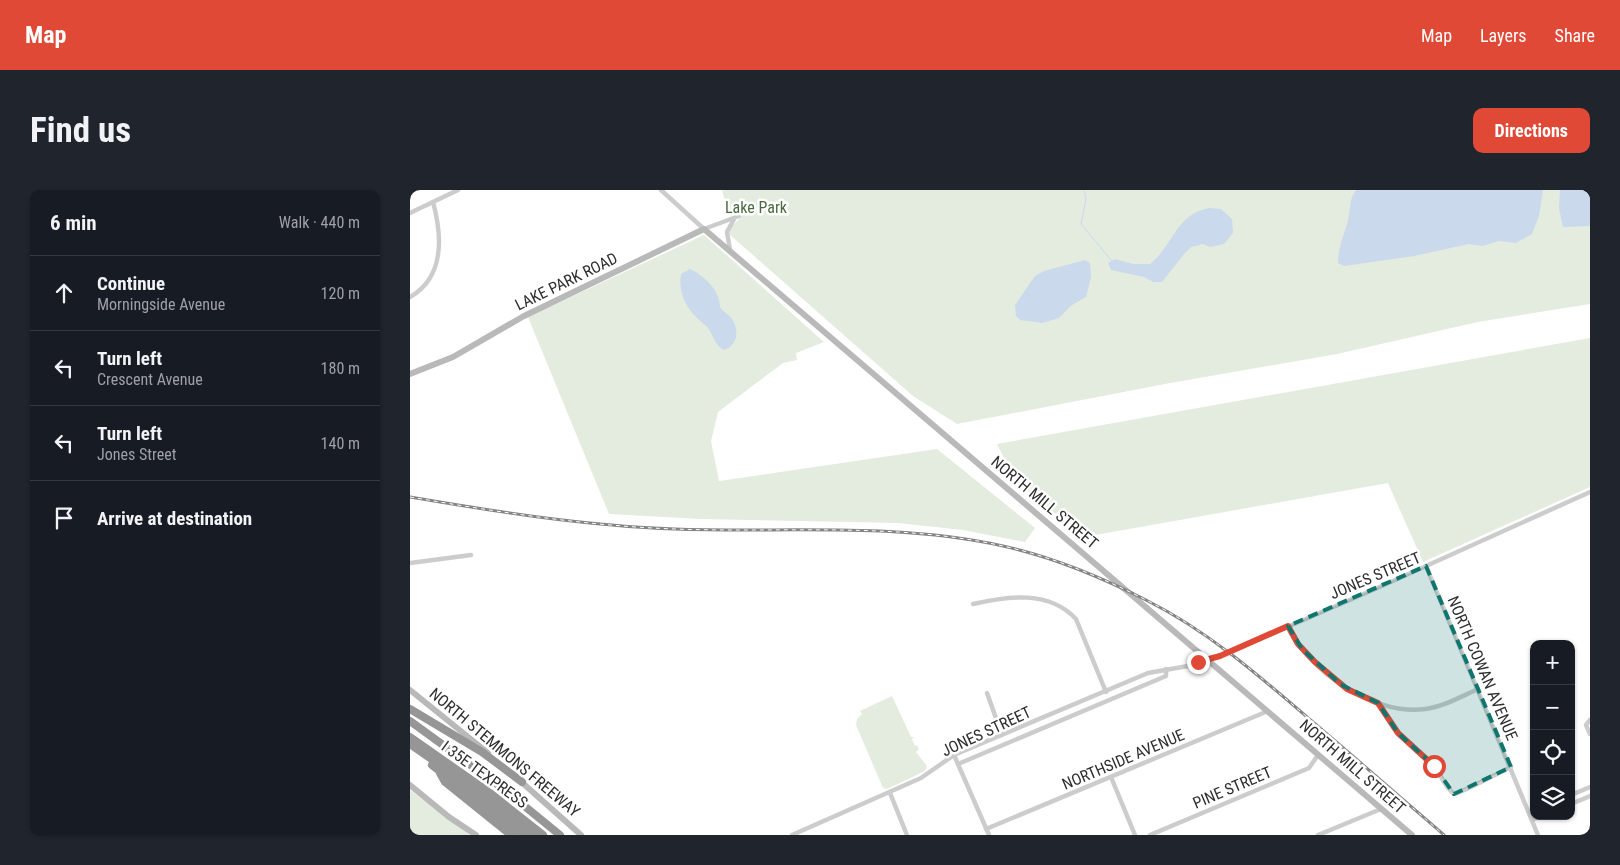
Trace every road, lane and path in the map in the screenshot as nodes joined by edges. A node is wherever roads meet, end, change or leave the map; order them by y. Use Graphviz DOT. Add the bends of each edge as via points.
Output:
graph roads {
  1 [pos="458,190"];
  2 [pos="661,190"];
  3 [pos="433,202"];
  4 [pos="410,213"];
  5 [pos="704,229"];
  6 [pos="730,250"];
  7 [pos="410,297"];
  8 [pos="410,374"];
  9 [pos="1590,492"];
  10 [pos="471,555"];
  11 [pos="410,563"];
  12 [pos="1426,566"];
  13 [pos="973,604"];
  14 [pos="1288,626"];
  15 [pos="1208,660"];
  16 [pos="1166,670"];
  17 [pos="1478,689"];
  18 [pos="410,690"];
  19 [pos="1106,692"];
  20 [pos="987,693"];
  21 [pos="1378,703"];
  22 [pos="410,709"];
  23 [pos="1268,711"];
  24 [pos="1590,720"];
  25 [pos="410,722"];
  26 [pos="1590,734"];
  27 [pos="1002,735"];
  28 [pos="410,737"];
  29 [pos="410,744"];
  30 [pos="410,750"];
  31 [pos="954,755"];
  32 [pos="1318,755"];
  33 [pos="958,764"];
  34 [pos="436,767"];
  35 [pos="1510,767"];
  36 [pos="1111,777"];
  37 [pos="522,782"];
  38 [pos="410,785"];
  39 [pos="1590,787"];
  40 [pos="890,793"];
  41 [pos="1575,793"];
  42 [pos="1590,796"];
  43 [pos="1575,802"];
  44 [pos="1382,808"];
  45 [pos="1530,810"];
  46 [pos="1532,820"];
  47 [pos="986,829"];
  48 [pos="476,835"];
  49 [pos="511,835"];
  50 [pos="522,835"];
  51 [pos="533,835"];
  52 [pos="543,835"];
  53 [pos="560,835"];
  54 [pos="581,835"];
  55 [pos="792,835"];
  56 [pos="907,835"];
  57 [pos="989,835"];
  58 [pos="1135,835"];
  59 [pos="1150,835"];
  60 [pos="1318,835"];
  61 [pos="1412,835"];
  62 [pos="1538,835"];
  1 -- 3 [label="street"];
  2 -- 5 [label="street, NORTH MILL STREET"];
  3 -- 4 [label="street"];
  3 -- 7 [label="street" via="439,230 437,264 423,287"];
  5 -- 6 [label="main road, NORTH MILL STREET"];
  5 -- 6 [label="street, LAKE PARK ROAD" via="738,216 727,229"];
  5 -- 8 [label="main road, LAKE PARK ROAD" via="530,313 453,356"];
  6 -- 15 [label="main road, NORTH MILL STREET"];
  9 -- 12 [label="street, JONES STREET"];
  10 -- 11 [label="street"];
  12 -- 14 [label="street, JONES STREET"];
  12 -- 17 [label="street, NORTH COWAN AVENUE"];
  13 -- 19 [label="street" via="1024,597 1048,601 1064,609 1076,619"];
  14 -- 15 [label="street, JONES STREET"];
  14 -- 21 [label="street" via="1298,644 1340,684"];
  15 -- 16 [label="street, JONES STREET"];
  15 -- 23 [label="main road, NORTH MILL STREET"];
  16 -- 19 [label="street, JONES STREET" via="1152,672"];
  16 -- 33 [label="street, JONES STREET" via="1166,676"];
  17 -- 21 [label="street" via="1426,709 1402,709"];
  17 -- 35 [label="street, NORTH COWAN AVENUE"];
  18 -- 37 [label="main road, NORTH STEMMONS FREEWAY"];
  19 -- 27 [label="street, JONES STREET"];
  20 -- 27 [label="street"];
  21 -- 35 [label="street" via="1398,733 1432,763 1454,794 1462,793"];
  22 -- 37 [label="highway" via="482,752"];
  23 -- 32 [label="main road, NORTH MILL STREET"];
  23 -- 36 [label="street, NORTHSIDE AVENUE"];
  24 -- 26 [label="street" via="1586,725"];
  25 -- 53 [label="highway, NORTH STEMMONS FREEWAY" via="501,787"];
  27 -- 31 [label="street, JONES STREET"];
  28 -- 52 [label="highway, I 35E TEXPRESS"];
  29 -- 51 [label="highway"];
  30 -- 34 [label="highway"];
  31 -- 33 [label="street"];
  31 -- 40 [label="street, JONES STREET" via="922,778"];
  32 -- 44 [label="main road, NORTH MILL STREET"];
  32 -- 59 [label="street, PINE STREET" via="1309,768"];
  33 -- 47 [label="street"];
  34 -- 49 [label="highway" via="445,782"];
  34 -- 50 [label="highway"];
  35 -- 45 [label="street, NORTH COWAN AVENUE"];
  36 -- 47 [label="street, NORTHSIDE AVENUE"];
  36 -- 58 [label="street"];
  37 -- 54 [label="main road, NORTH STEMMONS FREEWAY"];
  38 -- 48 [label="main road"];
  39 -- 41 [label="street"];
  40 -- 55 [label="street, JONES STREET"];
  40 -- 56 [label="street"];
  42 -- 43 [label="street"];
  44 -- 60 [label="street"];
  44 -- 61 [label="main road, NORTH MILL STREET"];
  46 -- 62 [label="street, NORTH COWAN AVENUE"];
  47 -- 57 [label="street"];
}
